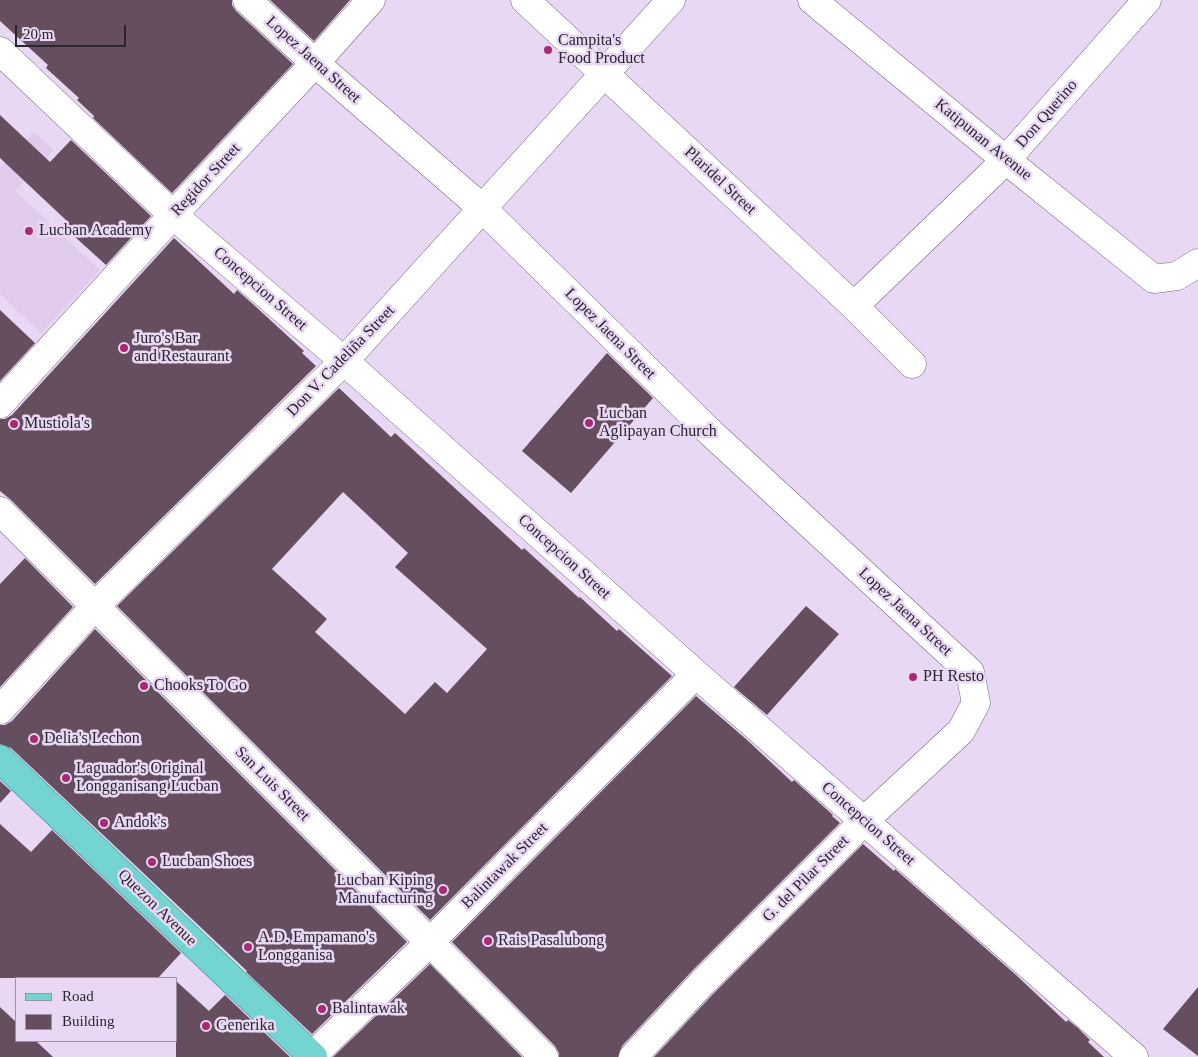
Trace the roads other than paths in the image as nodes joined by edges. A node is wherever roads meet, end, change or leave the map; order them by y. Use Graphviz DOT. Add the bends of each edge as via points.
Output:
graph roads {
  1 [pos="247,0"];
  2 [pos="371,0"];
  3 [pos="525,0"];
  4 [pos="672,0"];
  5 [pos="812,0"];
  6 [pos="1147,0"];
  7 [pos="0,51"];
  8 [pos="315,63"];
  9 [pos="605,74"];
  10 [pos="1006,160"];
  11 [pos="482,208"];
  12 [pos="173,215"];
  13 [pos="1198,263"];
  14 [pos="854,306"];
  15 [pos="344,361"];
  16 [pos="912,364"];
  17 [pos="0,404"];
  18 [pos="0,511"];
  19 [pos="95,606"];
  20 [pos="970,672"];
  21 [pos="696,674"];
  22 [pos="0,710"];
  23 [pos="0,759"];
  24 [pos="864,821"];
  25 [pos="429,943"];
  26 [pos="312,1057"];
  27 [pos="544,1057"];
  28 [pos="633,1057"];
  29 [pos="1134,1057"];
  1 -- 8 [label="street, Lopez Jaena Street"];
  2 -- 8 [label="street, Regidor Street"];
  3 -- 9 [label="street, Plaridel Street"];
  4 -- 9 [label="street, Don V. Cadeliña Street"];
  5 -- 10 [label="street, Katipunan Avenue"];
  6 -- 10 [label="street, Don Querino"];
  7 -- 12 [label="street, Concepcion Street"];
  8 -- 11 [label="street, Lopez Jaena Street"];
  8 -- 12 [label="street, Regidor Street"];
  9 -- 11 [label="street, Don V. Cadeliña Street"];
  9 -- 14 [label="street, Plaridel Street"];
  10 -- 13 [label="street, Katipunan Avenue" via="1154,279 1177,276"];
  10 -- 14 [label="street, Don Querino"];
  11 -- 15 [label="street, Don V. Cadeliña Street"];
  11 -- 20 [label="street, Lopez Jaena Street" via="711,433"];
  12 -- 15 [label="street, Concepcion Street"];
  12 -- 17 [label="street, Regidor Street"];
  14 -- 16 [label="street, Plaridel Street"];
  15 -- 19 [label="street, Don V. Cadeliña Street"];
  15 -- 21 [label="street, Concepcion Street"];
  18 -- 19 [label="street, San Luis Street"];
  19 -- 22 [label="street, Don V. Cadeliña Street"];
  19 -- 25 [label="street, San Luis Street"];
  20 -- 24 [label="street, G. del Pilar Street" via="976,703 961,731"];
  21 -- 24 [label="street, Concepcion Street"];
  21 -- 25 [label="street, Balintawak Street"];
  23 -- 26 [label="main road, Quezon Avenue"];
  24 -- 28 [label="street, G. del Pilar Street"];
  24 -- 29 [label="street, Concepcion Street"];
  25 -- 26 [label="street, Balintawak Street"];
  25 -- 27 [label="street, San Luis Street"];
}
